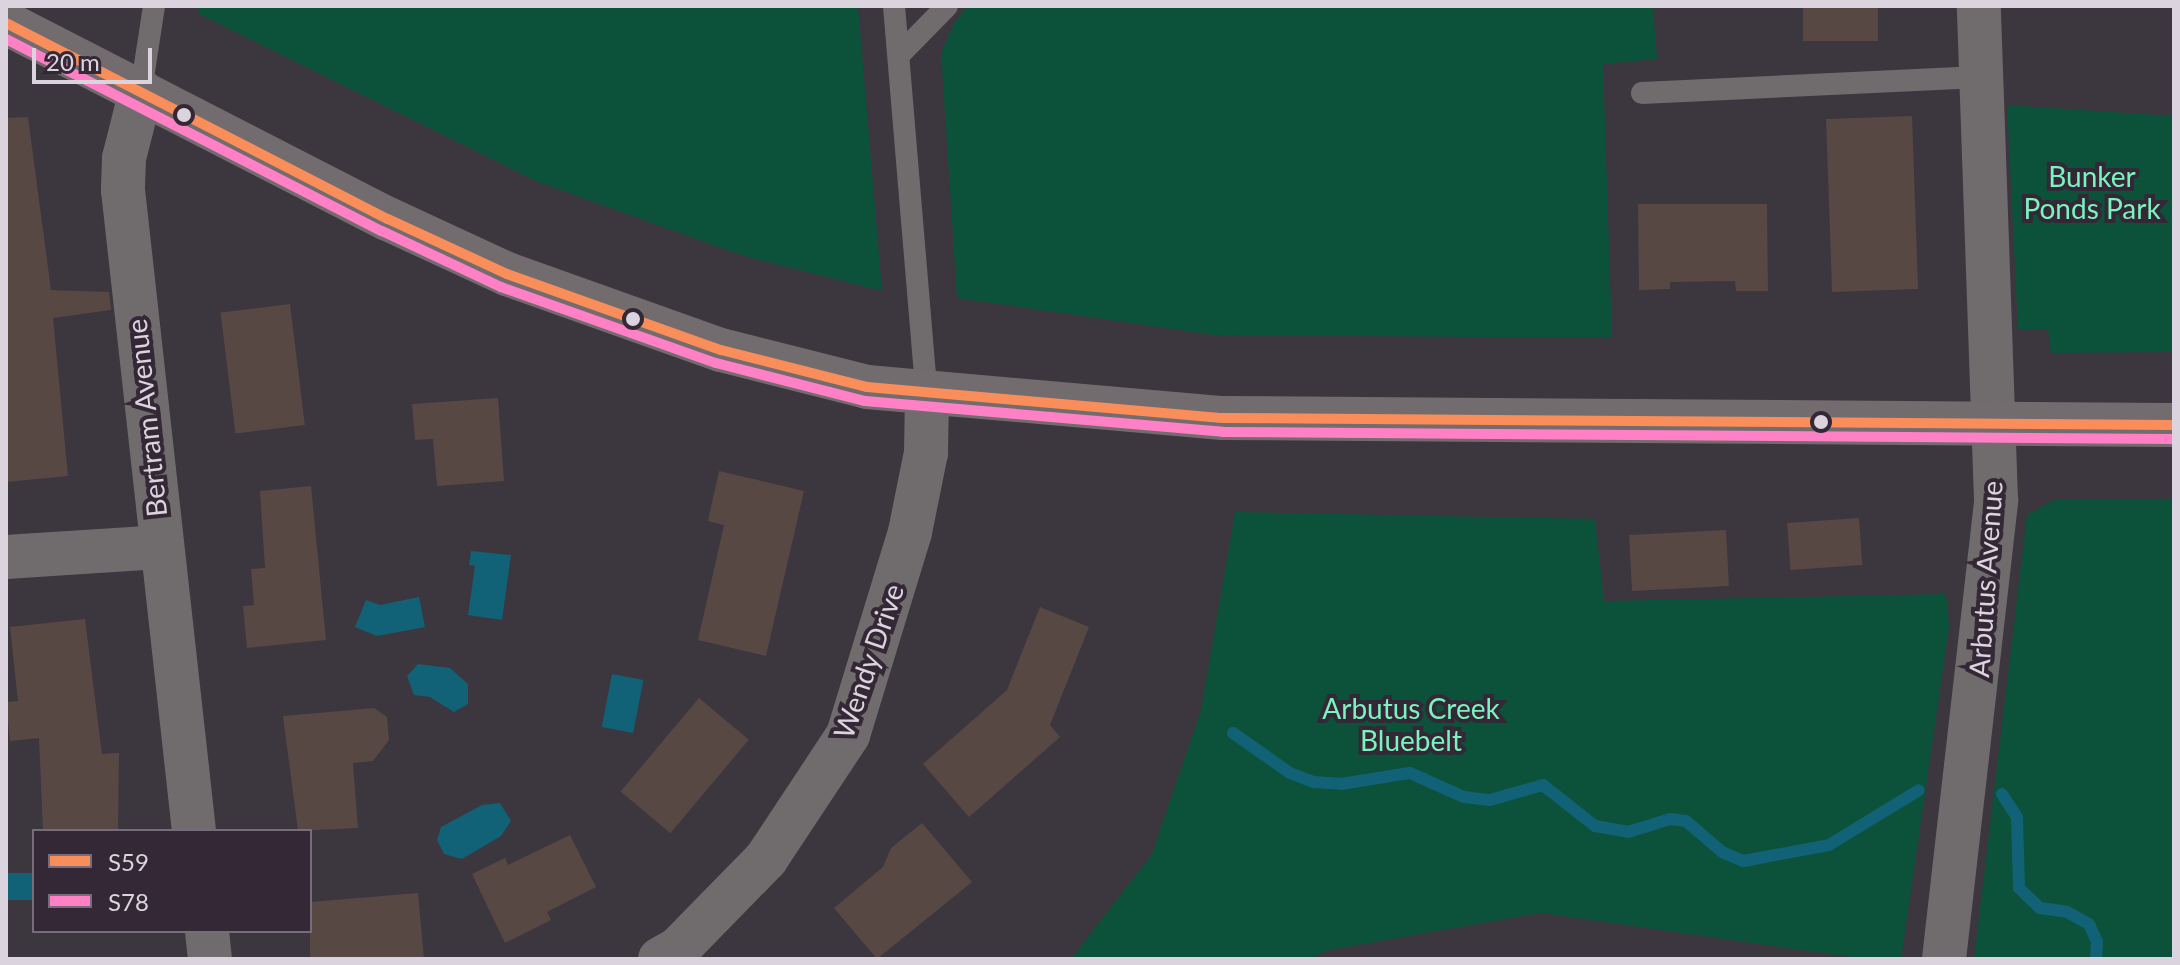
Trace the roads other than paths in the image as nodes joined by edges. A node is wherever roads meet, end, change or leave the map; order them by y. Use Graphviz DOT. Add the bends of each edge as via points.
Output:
graph roads {
  1 [pos="154,6"];
  2 [pos="894,6"];
  3 [pos="947,6"];
  4 [pos="1979,6"];
  5 [pos="6,23"];
  6 [pos="902,52"];
  7 [pos="1980,77"];
  8 [pos="141,91"];
  9 [pos="1642,93"];
  10 [pos="927,395"];
  11 [pos="1991,422"];
  12 [pos="2174,425"];
  13 [pos="159,547"];
  14 [pos="6,557"];
  15 [pos="194,829"];
  16 [pos="207,933"];
  17 [pos="210,959"];
  18 [pos="660,959"];
  19 [pos="1944,959"];
  1 -- 8 [label="lane, Bertram Avenue"];
  2 -- 6 [label="lane"];
  3 -- 6 [label="lane"];
  4 -- 7 [label="street, Arbutus Avenue"];
  5 -- 8 [label="main road"];
  6 -- 10 [label="lane"];
  7 -- 9 [label="lane"];
  7 -- 11 [label="street, Arbutus Avenue"];
  8 -- 10 [label="main road" via="431,241 546,290 775,365"];
  8 -- 13 [label="street, Bertram Avenue" via="122,175"];
  10 -- 11 [label="main road" via="1170,416 1338,421"];
  10 -- 18 [label="street, Wendy Drive" via="926,453 910,532 848,735 766,859 678,949"];
  11 -- 12 [label="main road"];
  11 -- 19 [label="street, Arbutus Avenue" via="1996,500"];
  13 -- 14 [label="street"];
  13 -- 15 [label="street, Bertram Avenue"];
  16 -- 17 [label="street"];
}
